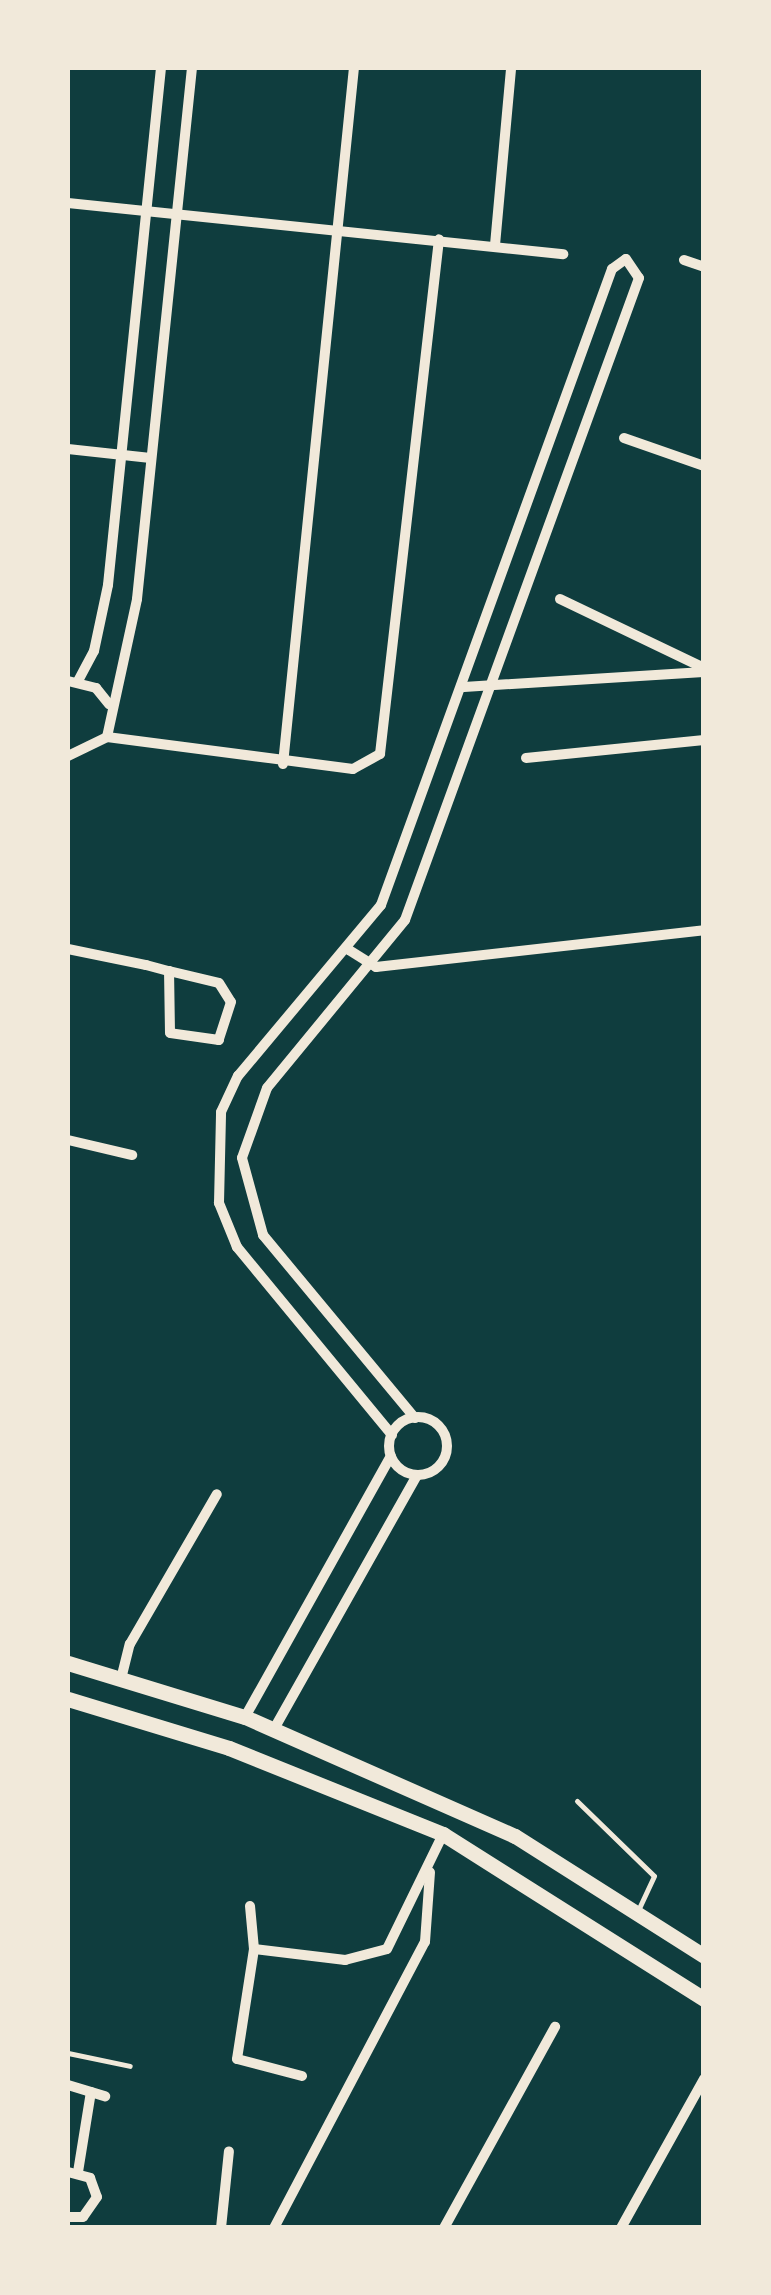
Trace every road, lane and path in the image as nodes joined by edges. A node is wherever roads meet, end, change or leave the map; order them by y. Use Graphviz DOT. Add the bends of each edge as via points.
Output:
graph roads {
  1 [pos="161,68"];
  2 [pos="192,68"];
  3 [pos="354,68"];
  4 [pos="511,68"];
  5 [pos="68,203"];
  6 [pos="175,209"];
  7 [pos="144,211"];
  8 [pos="338,228"];
  9 [pos="439,239"];
  10 [pos="495,245"];
  11 [pos="563,254"];
  12 [pos="684,260"];
  13 [pos="704,267"];
  14 [pos="624,438"];
  15 [pos="68,450"];
  16 [pos="123,455"];
  17 [pos="151,458"];
  18 [pos="704,466"];
  19 [pos="560,599"];
  20 [pos="704,670"];
  21 [pos="73,681"];
  22 [pos="464,687"];
  23 [pos="493,690"];
  24 [pos="109,704"];
  25 [pos="107,738"];
  26 [pos="704,740"];
  27 [pos="68,756"];
  28 [pos="526,758"];
  29 [pos="283,764"];
  30 [pos="704,930"];
  31 [pos="68,949"];
  32 [pos="349,950"];
  33 [pos="376,966"];
  34 [pos="169,971"];
  35 [pos="68,1140"];
  36 [pos="132,1156"];
  37 [pos="415,1418"];
  38 [pos="392,1435"];
  39 [pos="391,1456"];
  40 [pos="417,1475"];
  41 [pos="218,1494"];
  42 [pos="68,1663"];
  43 [pos="121,1678"];
  44 [pos="68,1699"];
  45 [pos="245,1717"];
  46 [pos="274,1729"];
  47 [pos="577,1801"];
  48 [pos="442,1834"];
  49 [pos="430,1868"];
  50 [pos="250,1906"];
  51 [pos="639,1908"];
  52 [pos="254,1950"];
  53 [pos="704,1956"];
  54 [pos="704,2000"];
  55 [pos="554,2026"];
  56 [pos="68,2053"];
  57 [pos="130,2066"];
  58 [pos="302,2076"];
  59 [pos="704,2079"];
  60 [pos="68,2085"];
  61 [pos="91,2092"];
  62 [pos="104,2096"];
  63 [pos="230,2151"];
  64 [pos="73,2172"];
  65 [pos="68,2217"];
  66 [pos="221,2228"];
  67 [pos="274,2228"];
  68 [pos="444,2228"];
  69 [pos="621,2228"];
  1 -- 7 [label="street"];
  2 -- 6 [label="street"];
  3 -- 8 [label="street"];
  4 -- 10 [label="street"];
  5 -- 7 [label="street"];
  6 -- 7 [label="street"];
  6 -- 8 [label="street"];
  6 -- 17 [label="street"];
  7 -- 16 [label="street"];
  8 -- 9 [label="street"];
  8 -- 29 [label="street"];
  9 -- 10 [label="street"];
  9 -- 29 [label="street" via="380,754 361,768"];
  10 -- 11 [label="street"];
  12 -- 13 [label="street"];
  14 -- 18 [label="street"];
  15 -- 16 [label="street"];
  16 -- 17 [label="street"];
  16 -- 21 [label="street" via="94,651"];
  17 -- 24 [label="street" via="137,599"];
  19 -- 20 [label="street"];
  20 -- 23 [label="street"];
  21 -- 24 [label="street"];
  22 -- 23 [label="street"];
  22 -- 23 [label="street" via="612,269 634,261 639,278"];
  22 -- 32 [label="street" via="382,905"];
  23 -- 33 [label="street" via="405,920"];
  24 -- 25 [label="street"];
  25 -- 27 [label="street"];
  25 -- 29 [label="street"];
  26 -- 28 [label="street"];
  30 -- 33 [label="street"];
  31 -- 34 [label="street"];
  32 -- 33 [label="street"];
  32 -- 38 [label="street" via="238,1076 213,1153 218,1203 238,1247"];
  33 -- 37 [label="street" via="267,1088 242,1158 263,1235"];
  34 -- 34 [label="street" via="225,988 231,1002 219,1040 170,1034"];
  35 -- 36 [label="street"];
  37 -- 38 [label="street"];
  37 -- 40 [label="street" via="440,1427 447,1447 438,1467"];
  38 -- 39 [label="street"];
  39 -- 40 [label="street"];
  39 -- 45 [label="street"];
  40 -- 46 [label="street"];
  41 -- 43 [label="street" via="130,1644"];
  42 -- 43 [label="main road"];
  43 -- 45 [label="main road"];
  44 -- 48 [label="main road" via="229,1748"];
  45 -- 46 [label="main road"];
  46 -- 51 [label="main road" via="515,1836"];
  47 -- 51 [label="lane" via="654,1876"];
  48 -- 49 [label="street"];
  48 -- 54 [label="main road"];
  49 -- 52 [label="street" via="387,1948 345,1960"];
  49 -- 67 [label="street" via="424,1942"];
  50 -- 52 [label="street"];
  51 -- 53 [label="main road"];
  52 -- 58 [label="street" via="236,2059"];
  55 -- 68 [label="street"];
  56 -- 57 [label="lane"];
  59 -- 69 [label="street"];
  60 -- 61 [label="street"];
  61 -- 62 [label="street"];
  61 -- 64 [label="street"];
  63 -- 66 [label="street"];
  64 -- 65 [label="street" via="97,2196 83,2217"];
}
